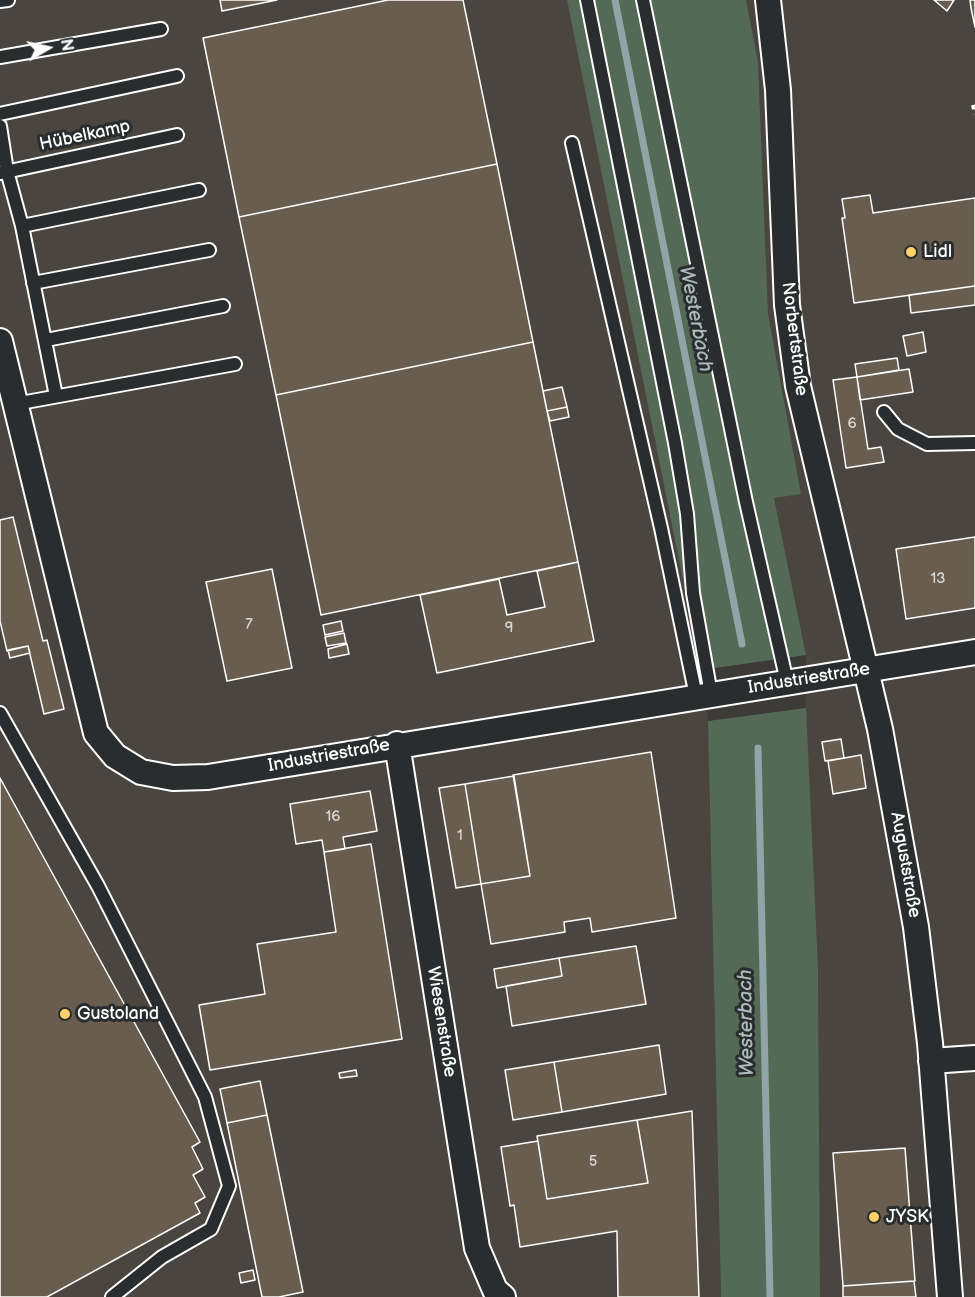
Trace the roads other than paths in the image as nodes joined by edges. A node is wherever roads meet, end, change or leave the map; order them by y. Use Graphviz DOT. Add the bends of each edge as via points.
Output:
graph roads {
  1 [pos="8,0"];
  2 [pos="587,0"];
  3 [pos="643,0"];
  4 [pos="768,0"];
  5 [pos="0,2"];
  6 [pos="161,29"];
  7 [pos="0,57"];
  8 [pos="177,76"];
  9 [pos="0,114"];
  10 [pos="0,126"];
  11 [pos="177,135"];
  12 [pos="572,143"];
  13 [pos="4,172"];
  14 [pos="199,190"];
  15 [pos="22,226"];
  16 [pos="208,250"];
  17 [pos="33,283"];
  18 [pos="223,306"];
  19 [pos="46,340"];
  20 [pos="0,341"];
  21 [pos="235,364"];
  22 [pos="56,396"];
  23 [pos="15,404"];
  24 [pos="884,412"];
  25 [pos="975,443"];
  26 [pos="975,652"];
  27 [pos="865,671"];
  28 [pos="788,682"];
  29 [pos="703,695"];
  30 [pos="0,713"];
  31 [pos="397,744"];
  32 [pos="975,1058"];
  33 [pos="931,1060"];
  34 [pos="500,1296"];
  35 [pos="112,1297"];
  36 [pos="950,1297"];
  1 -- 5 [label="lane"];
  2 -- 29 [label="lane" via="687,514"];
  3 -- 28 [label="lane" via="744,490"];
  4 -- 27 [label="street, Norbertstraße" via="778,90 787,305 798,386"];
  6 -- 7 [label="lane"];
  8 -- 9 [label="lane"];
  10 -- 13 [label="lane"];
  11 -- 13 [label="lane, Hübelkamp"];
  12 -- 29 [label="lane"];
  13 -- 15 [label="lane"];
  14 -- 15 [label="lane"];
  15 -- 17 [label="lane"];
  16 -- 17 [label="lane"];
  17 -- 19 [label="lane"];
  18 -- 19 [label="lane"];
  19 -- 22 [label="lane"];
  20 -- 23 [label="street, Industriestraße"];
  21 -- 22 [label="lane"];
  22 -- 23 [label="lane"];
  23 -- 31 [label="street, Industriestraße" via="96,733 115,756 141,772 173,778 208,777"];
  24 -- 25 [label="lane" via="898,429 927,444"];
  26 -- 27 [label="street, Industriestraße"];
  27 -- 28 [label="street, Industriestraße"];
  27 -- 33 [label="street, Auguststraße" via="880,729 916,927"];
  28 -- 29 [label="street, Industriestraße"];
  29 -- 31 [label="street, Industriestraße"];
  30 -- 35 [label="lane" via="98,886 205,1097 229,1186 210,1229 162,1257"];
  31 -- 34 [label="street, Wiesenstraße" via="477,1248"];
  32 -- 33 [label="street"];
  33 -- 36 [label="street, Auguststraße"];
}
